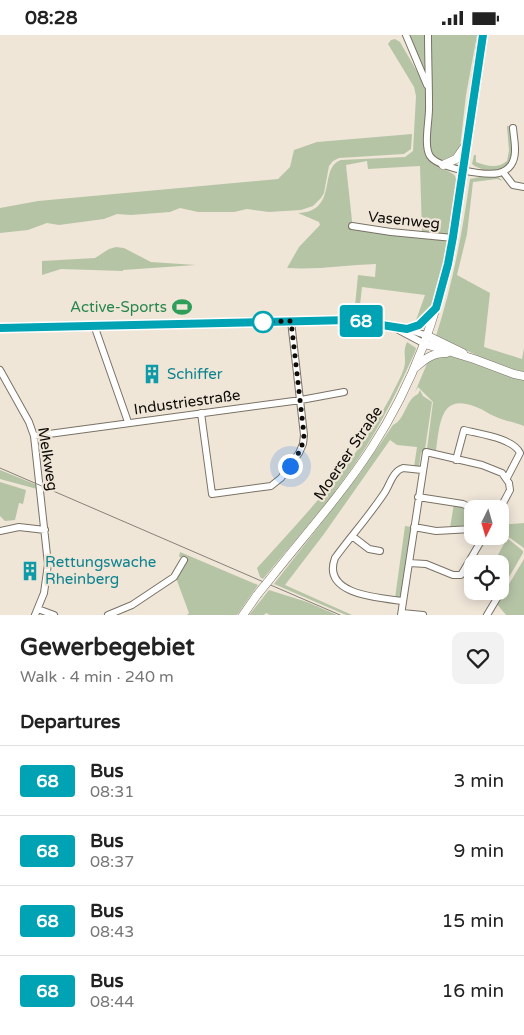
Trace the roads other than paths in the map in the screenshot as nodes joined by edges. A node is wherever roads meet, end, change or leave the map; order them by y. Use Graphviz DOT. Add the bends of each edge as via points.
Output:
graph roads {
  1 [pos="406,35"];
  2 [pos="428,35"];
  3 [pos="482,35"];
  4 [pos="428,89"];
  5 [pos="513,128"];
  6 [pos="468,140"];
  7 [pos="443,165"];
  8 [pos="464,170"];
  9 [pos="502,172"];
  10 [pos="524,187"];
  11 [pos="352,226"];
  12 [pos="453,237"];
  13 [pos="436,308"];
  14 [pos="291,321"];
  15 [pos="94,325"];
  16 [pos="0,328"];
  17 [pos="394,328"];
  18 [pos="407,329"];
  19 [pos="428,336"];
  20 [pos="425,344"];
  21 [pos="452,353"];
  22 [pos="474,359"];
  23 [pos="415,368"];
  24 [pos="0,370"];
  25 [pos="524,376"];
  26 [pos="344,392"];
  27 [pos="301,400"];
  28 [pos="201,413"];
  29 [pos="128,422"];
  30 [pos="34,436"];
  31 [pos="456,460"];
  32 [pos="422,470"];
  33 [pos="507,478"];
  34 [pos="418,497"];
  35 [pos="505,500"];
  36 [pos="464,504"];
  37 [pos="414,527"];
  38 [pos="464,529"];
  39 [pos="45,530"];
  40 [pos="0,531"];
  41 [pos="352,536"];
  42 [pos="479,545"];
  43 [pos="380,551"];
  44 [pos="184,560"];
  45 [pos="409,563"];
  46 [pos="497,600"];
  47 [pos="403,601"];
  48 [pos="37,612"];
  49 [pos="401,614"];
  50 [pos="54,615"];
  51 [pos="108,615"];
  52 [pos="243,615"];
  53 [pos="422,615"];
  54 [pos="487,615"];
  1 -- 4 [label="street"];
  2 -- 4 [label="street"];
  3 -- 6 [label="main road, Moerser Straße"];
  4 -- 7 [label="street" via="429,154 436,163"];
  5 -- 9 [label="street" via="515,156 512,165"];
  6 -- 7 [label="main road" via="456,159"];
  6 -- 8 [label="main road, Moerser Straße"];
  7 -- 8 [label="street"];
  8 -- 9 [label="street" via="487,174"];
  8 -- 12 [label="main road, Moerser Straße"];
  9 -- 10 [label="street" via="513,185"];
  11 -- 12 [label="street, Vasenweg"];
  12 -- 13 [label="main road, Moerser Straße"];
  13 -- 18 [label="main road" via="419,325"];
  13 -- 19 [label="main road, Moerser Straße"];
  14 -- 15 [label="street"];
  14 -- 17 [label="street" via="350,320"];
  14 -- 27 [label="street"];
  15 -- 16 [label="street"];
  15 -- 29 [label="street"];
  17 -- 18 [label="street"];
  17 -- 20 [label="street"];
  18 -- 19 [label="street"];
  19 -- 20 [label="main road, Moerser Straße"];
  19 -- 22 [label="main road"];
  20 -- 21 [label="main road"];
  20 -- 23 [label="main road, Moerser Straße"];
  21 -- 22 [label="main road"];
  21 -- 23 [label="main road" via="430,355"];
  22 -- 25 [label="main road"];
  23 -- 52 [label="main road, Moerser Straße, bridge" via="370,450"];
  24 -- 30 [label="street, Melkweg"];
  26 -- 27 [label="street, Industriestraße"];
  27 -- 28 [label="street, Industriestraße"];
  27 -- 28 [label="street" via="303,444 281,478 270,486 212,494"];
  28 -- 29 [label="street, Industriestraße"];
  29 -- 30 [label="street, Industriestraße"];
  30 -- 39 [label="street, Melkweg"];
  31 -- 32 [label="street" via="426,452"];
  31 -- 33 [label="street" via="482,465"];
  31 -- 33 [label="street" via="464,430 506,441 520,453"];
  32 -- 34 [label="street"];
  32 -- 41 [label="street" via="400,468"];
  33 -- 35 [label="street" via="510,490"];
  34 -- 36 [label="street"];
  34 -- 37 [label="street"];
  37 -- 38 [label="street" via="436,531"];
  37 -- 45 [label="street"];
  39 -- 40 [label="street" via="19,527"];
  39 -- 48 [label="street, Melkweg" via="48,564 44,593"];
  41 -- 43 [label="street" via="369,549"];
  41 -- 47 [label="street" via="332,564 336,579 357,593"];
  42 -- 45 [label="street" via="461,575 426,564"];
  44 -- 51 [label="street" via="174,577 128,607"];
  45 -- 47 [label="street"];
  46 -- 54 [label="street"];
  47 -- 49 [label="street"];
  48 -- 50 [label="street"];
  49 -- 53 [label="street"];
}
